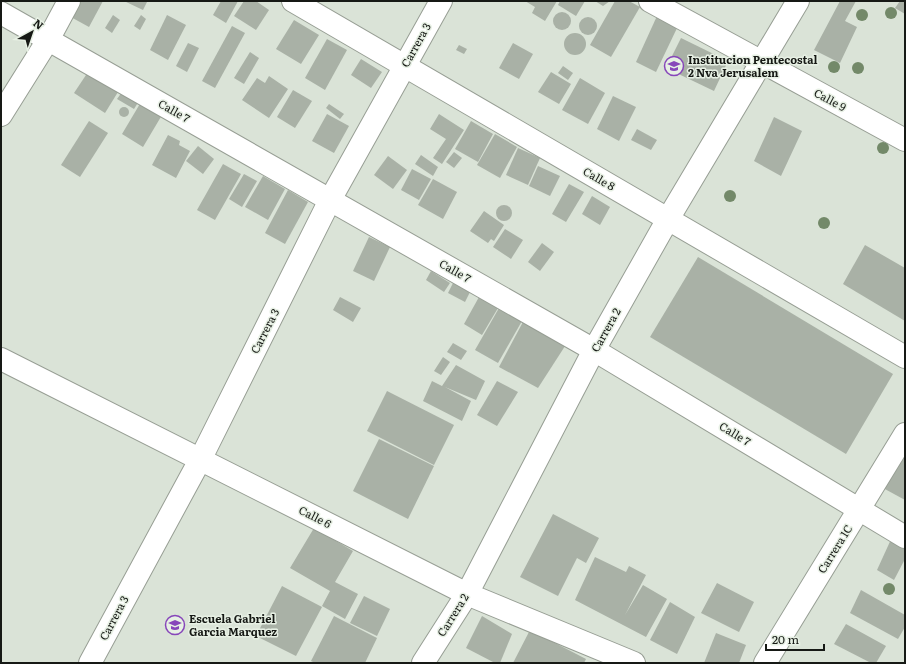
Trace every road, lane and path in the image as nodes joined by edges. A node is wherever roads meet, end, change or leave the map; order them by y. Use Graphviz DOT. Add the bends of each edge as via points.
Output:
graph roads {
  1 [pos="69,1"];
  2 [pos="293,1"];
  3 [pos="441,1"];
  4 [pos="650,1"];
  5 [pos="798,1"];
  6 [pos="1,13"];
  7 [pos="48,40"];
  8 [pos="761,63"];
  9 [pos="404,66"];
  10 [pos="1,115"];
  11 [pos="905,140"];
  12 [pos="330,200"];
  13 [pos="668,219"];
  14 [pos="594,350"];
  15 [pos="905,357"];
  16 [pos="1,360"];
  17 [pos="905,434"];
  18 [pos="200,460"];
  19 [pos="860,508"];
  20 [pos="905,537"];
  21 [pos="466,594"];
  22 [pos="90,663"];
  23 [pos="423,663"];
  24 [pos="634,663"];
  25 [pos="765,663"];
  1 -- 7 [label="street"];
  2 -- 9 [label="street, Calle 8"];
  3 -- 9 [label="street, Carrera 3"];
  4 -- 8 [label="street, Calle 9"];
  5 -- 8 [label="street, Carrera 2"];
  6 -- 7 [label="street, Calle 7"];
  7 -- 10 [label="street"];
  7 -- 12 [label="street, Calle 7"];
  8 -- 11 [label="street, Calle 9"];
  8 -- 13 [label="street, Carrera 2"];
  9 -- 12 [label="street, Carrera 3"];
  9 -- 13 [label="street, Calle 8"];
  12 -- 14 [label="street, Calle 7"];
  12 -- 18 [label="street, Carrera 3"];
  13 -- 14 [label="street, Carrera 2"];
  13 -- 15 [label="street, Calle 8"];
  14 -- 19 [label="street, Calle 7"];
  14 -- 21 [label="street, Carrera 2"];
  16 -- 18 [label="street, Calle 6"];
  17 -- 19 [label="street, Carrera 1C"];
  18 -- 21 [label="street, Calle 6"];
  18 -- 22 [label="street, Carrera 3"];
  19 -- 20 [label="street, Calle 7"];
  19 -- 25 [label="street, Carrera 1C"];
  21 -- 23 [label="street, Carrera 2"];
  21 -- 24 [label="street, Calle 6"];
}
